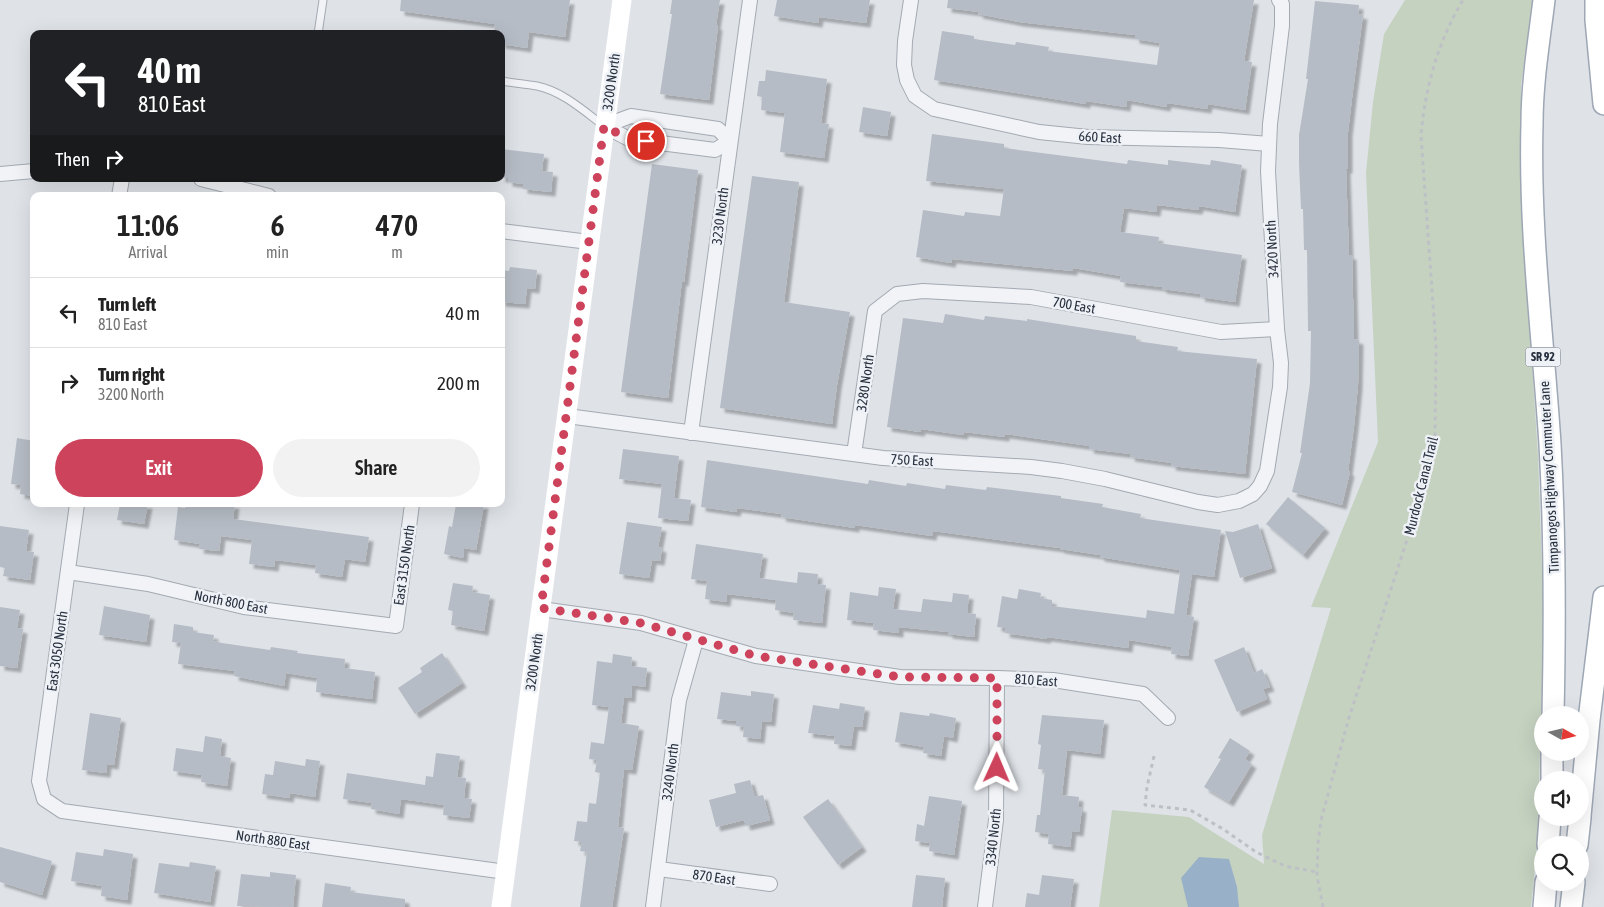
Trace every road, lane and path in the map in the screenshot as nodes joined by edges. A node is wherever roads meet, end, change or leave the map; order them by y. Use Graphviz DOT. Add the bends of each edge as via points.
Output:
graph roads {
  1 [pos="323,0"];
  2 [pos="622,0"];
  3 [pos="750,0"];
  4 [pos="911,0"];
  5 [pos="1279,0"];
  6 [pos="1463,0"];
  7 [pos="1544,0"];
  8 [pos="1596,0"];
  9 [pos="319,30"];
  10 [pos="505,82"];
  11 [pos="1604,104"];
  12 [pos="604,126"];
  13 [pos="730,141"];
  14 [pos="1269,144"];
  15 [pos="30,171"];
  16 [pos="0,174"];
  17 [pos="214,182"];
  18 [pos="253,192"];
  19 [pos="505,232"];
  20 [pos="589,242"];
  21 [pos="875,311"];
  22 [pos="1277,329"];
  23 [pos="567,416"];
  24 [pos="692,433"];
  25 [pos="854,454"];
  26 [pos="1253,494"];
  27 [pos="77,507"];
  28 [pos="412,507"];
  29 [pos="68,572"];
  30 [pos="1604,597"];
  31 [pos="541,608"];
  32 [pos="396,626"];
  33 [pos="696,640"];
  34 [pos="997,678"];
  35 [pos="1553,706"];
  36 [pos="1168,718"];
  37 [pos="1154,756"];
  38 [pos="1584,771"];
  39 [pos="44,799"];
  40 [pos="659,869"];
  41 [pos="506,872"];
  42 [pos="1317,872"];
  43 [pos="770,884"];
  44 [pos="1545,891"];
  45 [pos="1573,891"];
  46 [pos="501,907"];
  47 [pos="653,907"];
  48 [pos="985,907"];
  49 [pos="1323,907"];
  50 [pos="1544,907"];
  51 [pos="1571,907"];
  1 -- 9 [label="lane"];
  2 -- 12 [label="street, 3200 North"];
  3 -- 13 [label="street, 3230 North"];
  4 -- 14 [label="street, 660 East" via="905,41 906,80 915,96 934,109 1039,132"];
  5 -- 14 [label="street, 3420 North" via="1282,4 1282,26"];
  6 -- 42 [label="path, Murdock Canal Trail" via="1453,17 1431,77 1421,136 1436,346 1433,448 1419,503 1346,730 1322,820"];
  7 -- 35 [label="main road, Timpanogos Highway Commuter Lane / SR 92" via="1536,56 1532,190 1550,464 1554,565"];
  8 -- 11 [label="main road"];
  10 -- 12 [label="lane" via="538,86 554,92"];
  12 -- 13 [label="street" via="629,139 715,150"];
  12 -- 13 [label="street" via="631,116 718,129"];
  12 -- 20 [label="street, 3200 North"];
  13 -- 24 [label="street, 3230 North"];
  14 -- 22 [label="street, 3420 North"];
  15 -- 16 [label="street"];
  17 -- 18 [label="street"];
  19 -- 20 [label="street"];
  20 -- 23 [label="street, 3200 North"];
  21 -- 22 [label="street, 700 East" via="897,294 923,291 1031,297 1221,332"];
  21 -- 25 [label="street, 3280 North"];
  22 -- 26 [label="street, 3420 North" via="1280,387 1271,452 1267,471"];
  23 -- 24 [label="street, 750 East"];
  23 -- 31 [label="street, 3200 North"];
  24 -- 25 [label="street, 750 East"];
  25 -- 26 [label="street, 750 East" via="1062,471 1218,505"];
  27 -- 29 [label="street, East 3050 North"];
  28 -- 32 [label="street, East 3150 North"];
  29 -- 32 [label="street, North 800 East" via="148,584 244,607"];
  29 -- 39 [label="street, East 3050 North" via="39,781"];
  30 -- 38 [label="main road"];
  31 -- 33 [label="street, 810 East" via="641,623"];
  31 -- 41 [label="street, 3200 North"];
  33 -- 34 [label="street, 810 East" via="756,656 900,677"];
  33 -- 40 [label="street, 3240 North" via="679,700"];
  34 -- 36 [label="street, 810 East" via="1052,680 1143,694"];
  34 -- 48 [label="street, 3340 North" via="996,820"];
  37 -- 42 [label="path" via="1145,805 1190,810 1256,852 1285,866"];
  39 -- 41 [label="street, North 880 East" via="62,811"];
  40 -- 43 [label="street, 870 East"];
  40 -- 47 [label="street, 3240 North"];
  41 -- 46 [label="street, 3200 North"];
  42 -- 49 [label="path, Murdock Canal Trail"];
  44 -- 50 [label="main road"];
  45 -- 51 [label="main road"];
}
